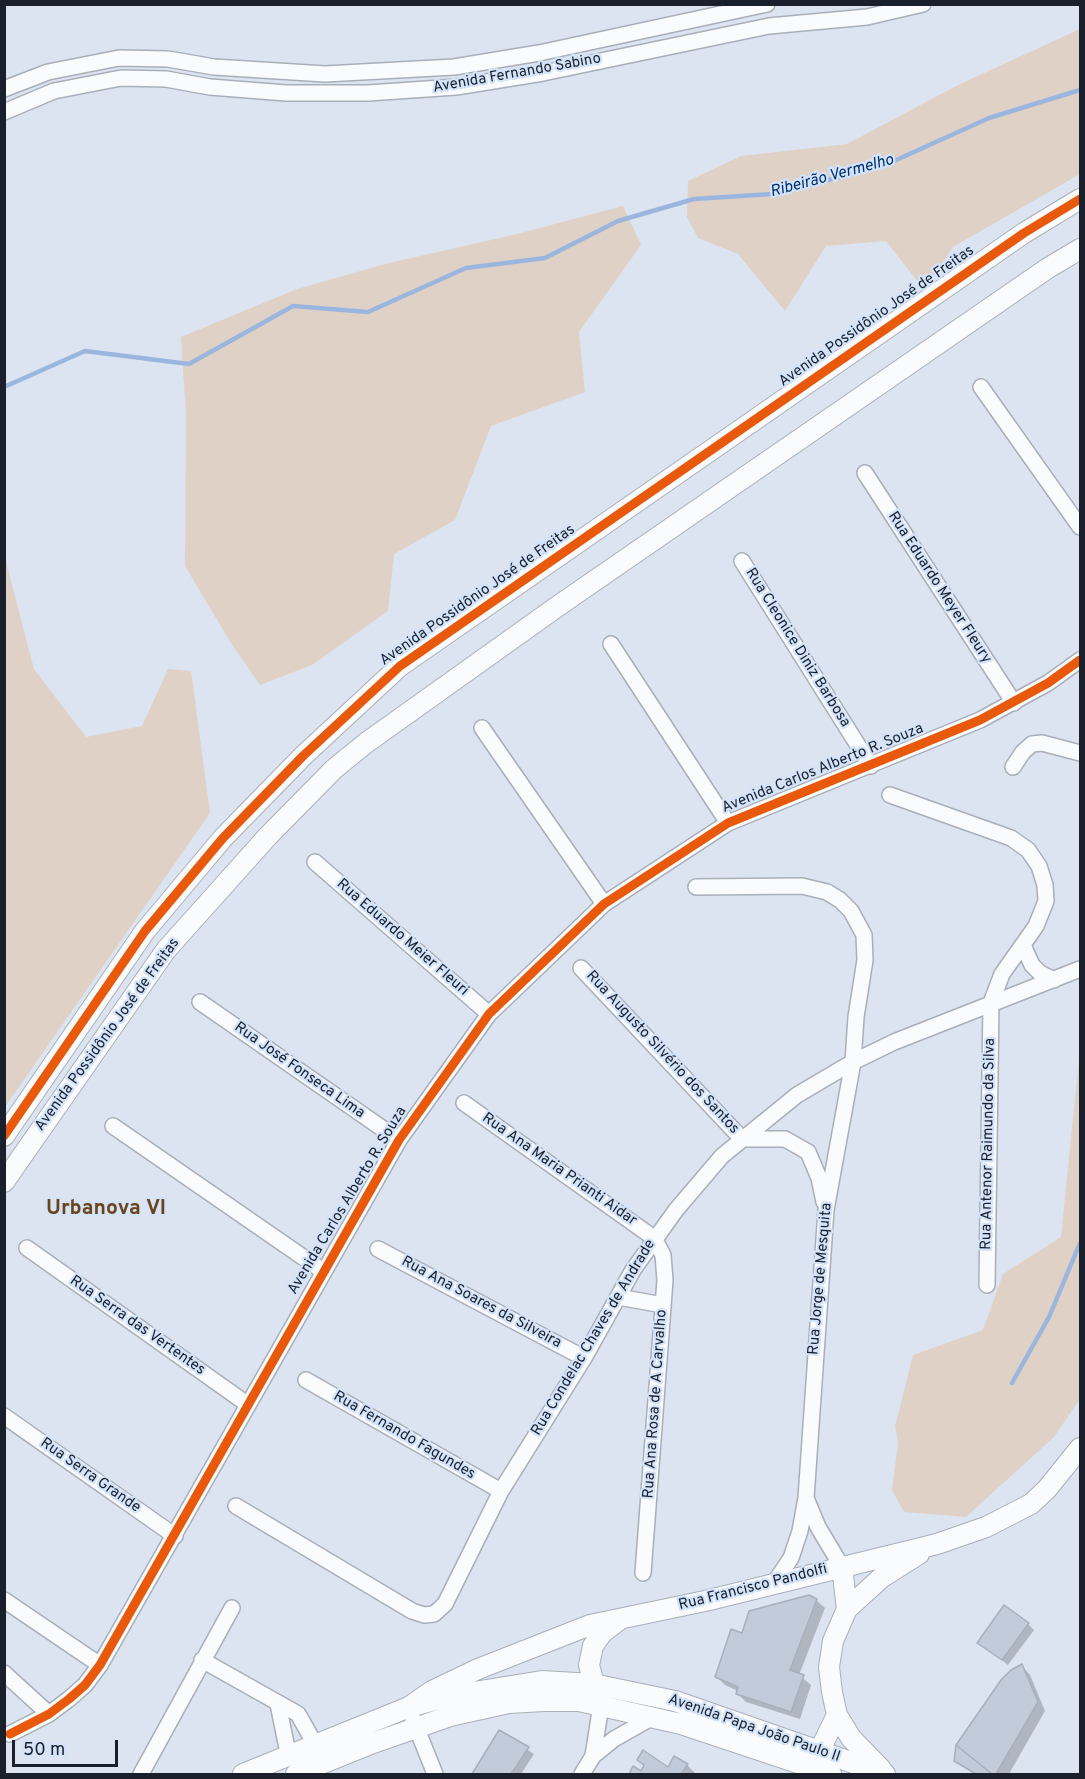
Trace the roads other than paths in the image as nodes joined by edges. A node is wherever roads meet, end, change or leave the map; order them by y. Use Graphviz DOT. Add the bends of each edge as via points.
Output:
graph roads {
  1 [pos="767,4"];
  2 [pos="917,5"];
  3 [pos="4,89"];
  4 [pos="4,112"];
  5 [pos="1080,199"];
  6 [pos="1080,249"];
  7 [pos="981,387"];
  8 [pos="865,473"];
  9 [pos="1080,527"];
  10 [pos="742,561"];
  11 [pos="611,644"];
  12 [pos="1080,660"];
  13 [pos="1014,703"];
  14 [pos="482,728"];
  15 [pos="1080,753"];
  16 [pos="871,766"];
  17 [pos="1013,767"];
  18 [pos="890,795"];
  19 [pos="728,823"];
  20 [pos="315,862"];
  21 [pos="696,887"];
  22 [pos="604,904"];
  23 [pos="1023,945"];
  24 [pos="581,968"];
  25 [pos="1080,969"];
  26 [pos="1054,981"];
  27 [pos="200,1002"];
  28 [pos="991,1003"];
  29 [pos="489,1014"];
  30 [pos="853,1062"];
  31 [pos="464,1103"];
  32 [pos="113,1126"];
  33 [pos="4,1136"];
  34 [pos="742,1138"];
  35 [pos="399,1140"];
  36 [pos="4,1182"];
  37 [pos="826,1210"];
  38 [pos="654,1238"];
  39 [pos="27,1248"];
  40 [pos="378,1249"];
  41 [pos="322,1271"];
  42 [pos="987,1285"];
  43 [pos="618,1297"];
  44 [pos="663,1305"];
  45 [pos="584,1358"];
  46 [pos="306,1380"];
  47 [pos="247,1404"];
  48 [pos="4,1416"];
  49 [pos="1080,1448"];
  50 [pos="501,1491"];
  51 [pos="806,1498"];
  52 [pos="236,1506"];
  53 [pos="175,1536"];
  54 [pos="937,1544"];
  55 [pos="842,1567"];
  56 [pos="643,1573"];
  57 [pos="775,1582"];
  58 [pos="4,1600"];
  59 [pos="231,1608"];
  60 [pos="847,1609"];
  61 [pos="619,1620"];
  62 [pos="202,1660"];
  63 [pos="100,1665"];
  64 [pos="4,1673"];
  65 [pos="593,1684"];
  66 [pos="278,1704"];
  67 [pos="601,1704"];
  68 [pos="409,1707"];
  69 [pos="49,1714"];
  70 [pos="837,1715"];
  71 [pos="653,1717"];
  72 [pos="416,1727"];
  73 [pos="6,1737"];
  74 [pos="316,1746"];
  75 [pos="593,1756"];
  76 [pos="815,1760"];
  77 [pos="292,1766"];
  78 [pos="141,1774"];
  79 [pos="243,1774"];
  80 [pos="435,1774"];
  81 [pos="582,1774"];
  82 [pos="831,1774"];
  83 [pos="886,1774"];
  1 -- 3 [label="street, Avenida Fernando Sabino" via="539,53 454,67 325,74 119,58 64,67"];
  2 -- 4 [label="street, Avenida Fernando Sabino" via="867,17 769,26 456,87 286,93 166,79 121,78 54,91"];
  5 -- 33 [label="street, Avenida Possidônio José de Freitas" via="1024,233 400,666 303,756 224,838 145,931"];
  6 -- 36 [label="street, Avenida Possidônio José de Freitas" via="558,606 334,769 166,950"];
  7 -- 9 [label="street"];
  8 -- 13 [label="street, Rua Eduardo Meyer Fleury"];
  10 -- 16 [label="street, Rua Cleonice Diniz Barbosa"];
  11 -- 19 [label="street"];
  12 -- 13 [label="street, Avenida Carlos Alberto R. Souza"];
  13 -- 16 [label="street, Avenida Carlos Alberto R. Souza"];
  14 -- 22 [label="street"];
  15 -- 17 [label="street" via="1032,744"];
  16 -- 19 [label="street, Avenida Carlos Alberto R. Souza"];
  18 -- 23 [label="street, Rua Antenor Raimundo da Silva" via="1011,838 1028,850 1039,866 1046,901"];
  19 -- 22 [label="street, Avenida Carlos Alberto R. Souza"];
  20 -- 29 [label="street, Rua Eduardo Meier Fleuri"];
  21 -- 30 [label="street, Rua Jorge de Mesquita" via="802,885 827,892 852,911 864,935 866,960"];
  22 -- 29 [label="street, Avenida Carlos Alberto R. Souza"];
  23 -- 26 [label="street" via="1032,965"];
  23 -- 28 [label="street, Rua Antenor Raimundo da Silva" via="1002,974"];
  24 -- 34 [label="street, Rua Augusto Silvério dos Santos"];
  25 -- 26 [label="street, Rua Condelac Chaves de Andrade"];
  26 -- 28 [label="street, Rua Condelac Chaves de Andrade"];
  27 -- 35 [label="street, Rua José Fonseca Lima"];
  28 -- 30 [label="street, Rua Condelac Chaves de Andrade"];
  28 -- 42 [label="street, Rua Antenor Raimundo da Silva"];
  29 -- 35 [label="street, Avenida Carlos Alberto R. Souza"];
  30 -- 34 [label="street, Rua Condelac Chaves de Andrade" via="797,1095"];
  30 -- 37 [label="street, Rua Jorge de Mesquita"];
  31 -- 38 [label="street, Rua Ana Maria Prianti Aidar"];
  32 -- 41 [label="street"];
  34 -- 37 [label="street" via="784,1138 808,1152"];
  34 -- 38 [label="street, Rua Condelac Chaves de Andrade" via="699,1181"];
  35 -- 41 [label="street, Avenida Carlos Alberto R. Souza"];
  37 -- 51 [label="street, Rua Jorge de Mesquita"];
  38 -- 43 [label="street, Rua Condelac Chaves de Andrade"];
  38 -- 44 [label="street, Rua Ana Rosa de A Carvalho" via="663,1254"];
  39 -- 47 [label="street, Rua Serra das Vertentes"];
  40 -- 45 [label="street, Rua Ana Soares da Silveira"];
  41 -- 47 [label="street, Avenida Carlos Alberto R. Souza"];
  43 -- 44 [label="street"];
  43 -- 45 [label="street, Rua Condelac Chaves de Andrade"];
  44 -- 56 [label="street, Rua Ana Rosa de A Carvalho"];
  45 -- 50 [label="street, Rua Condelac Chaves de Andrade"];
  46 -- 50 [label="street, Rua Fernando Fagundes"];
  47 -- 53 [label="street, Avenida Carlos Alberto R. Souza"];
  48 -- 53 [label="street, Rua Serra Grande"];
  49 -- 54 [label="street, Rua Francisco Pandolfi" via="1031,1504 1004,1519"];
  50 -- 52 [label="street, Rua Condelac Chaves de Andrade" via="445,1604 434,1614 424,1615"];
  51 -- 55 [label="street, Rua Jorge de Mesquita"];
  51 -- 57 [label="street, Rua Jorge de Mesquita" via="791,1558"];
  53 -- 63 [label="street, Avenida Carlos Alberto R. Souza"];
  54 -- 55 [label="street, Rua Francisco Pandolfi"];
  54 -- 60 [label="street" via="881,1578"];
  55 -- 57 [label="street, Rua Francisco Pandolfi"];
  55 -- 60 [label="street"];
  57 -- 61 [label="street, Rua Francisco Pandolfi"];
  58 -- 63 [label="street"];
  59 -- 62 [label="street"];
  60 -- 70 [label="street" via="833,1641 829,1667"];
  61 -- 65 [label="street" via="593,1646 589,1665"];
  61 -- 68 [label="street, Rua Francisco Pandolfi" via="590,1625 548,1640 432,1691"];
  62 -- 66 [label="street"];
  62 -- 78 [label="street"];
  63 -- 69 [label="street, Avenida Carlos Alberto R. Souza" via="85,1685"];
  64 -- 69 [label="street"];
  65 -- 67 [label="street"];
  65 -- 68 [label="street, Avenida Papa João Paulo II" via="542,1681 449,1696"];
  65 -- 76 [label="street, Avenida Papa João Paulo II" via="675,1701"];
  66 -- 74 [label="street" via="298,1713"];
  66 -- 77 [label="street"];
  67 -- 71 [label="street, Avenida Papa João Paulo II"];
  67 -- 72 [label="street, Avenida Papa João Paulo II" via="509,1703"];
  67 -- 75 [label="street"];
  68 -- 72 [label="street"];
  68 -- 74 [label="street"];
  69 -- 73 [label="street, Avenida Carlos Alberto R. Souza"];
  70 -- 76 [label="street"];
  70 -- 83 [label="street" via="850,1738"];
  71 -- 75 [label="street"];
  71 -- 76 [label="street, Avenida Papa João Paulo II"];
  72 -- 77 [label="street, Avenida Papa João Paulo II"];
  72 -- 80 [label="street"];
  74 -- 77 [label="street"];
  75 -- 81 [label="street"];
  76 -- 82 [label="street, Avenida Papa João Paulo II"];
  76 -- 83 [label="street, Avenida Papa João Paulo II"];
  77 -- 79 [label="street"];
}
